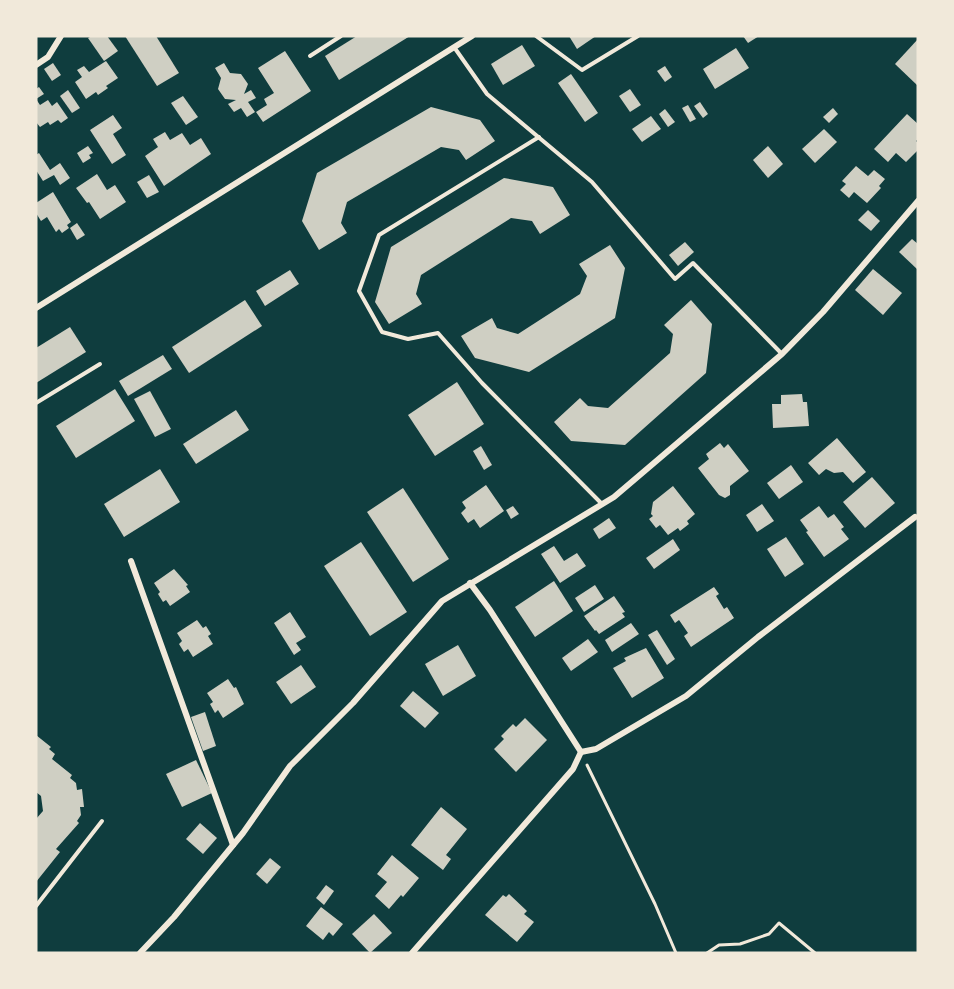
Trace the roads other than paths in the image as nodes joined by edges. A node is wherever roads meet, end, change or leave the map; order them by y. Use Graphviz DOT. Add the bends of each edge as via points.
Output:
graph roads {
  1 [pos="61,36"];
  2 [pos="341,36"];
  3 [pos="472,36"];
  4 [pos="536,36"];
  5 [pos="638,36"];
  6 [pos="454,47"];
  7 [pos="310,56"];
  8 [pos="36,65"];
  9 [pos="539,137"];
  10 [pos="918,201"];
  11 [pos="36,308"];
  12 [pos="782,354"];
  13 [pos="100,364"];
  14 [pos="36,403"];
  15 [pos="602,504"];
  16 [pos="915,517"];
  17 [pos="131,561"];
  18 [pos="470,584"];
  19 [pos="581,752"];
  20 [pos="102,821"];
  21 [pos="233,845"];
  22 [pos="36,906"];
  23 [pos="140,953"];
  24 [pos="412,953"];
  1 -- 8 [label="street" via="48,57"];
  2 -- 7 [label="lane"];
  3 -- 6 [label="street"];
  4 -- 5 [label="lane" via="582,70"];
  6 -- 9 [label="lane" via="488,94"];
  6 -- 11 [label="street"];
  9 -- 12 [label="lane" via="592,182 675,279 693,263"];
  9 -- 15 [label="lane" via="379,235 359,291 382,332 408,339 438,333"];
  10 -- 12 [label="street"];
  12 -- 15 [label="street"];
  13 -- 14 [label="lane"];
  15 -- 18 [label="street"];
  16 -- 19 [label="street" via="686,696 596,748"];
  17 -- 21 [label="street"];
  18 -- 19 [label="street"];
  18 -- 21 [label="street" via="442,601 353,703 290,766"];
  19 -- 24 [label="street" via="573,770"];
  20 -- 22 [label="lane"];
  21 -- 23 [label="street"];
}
